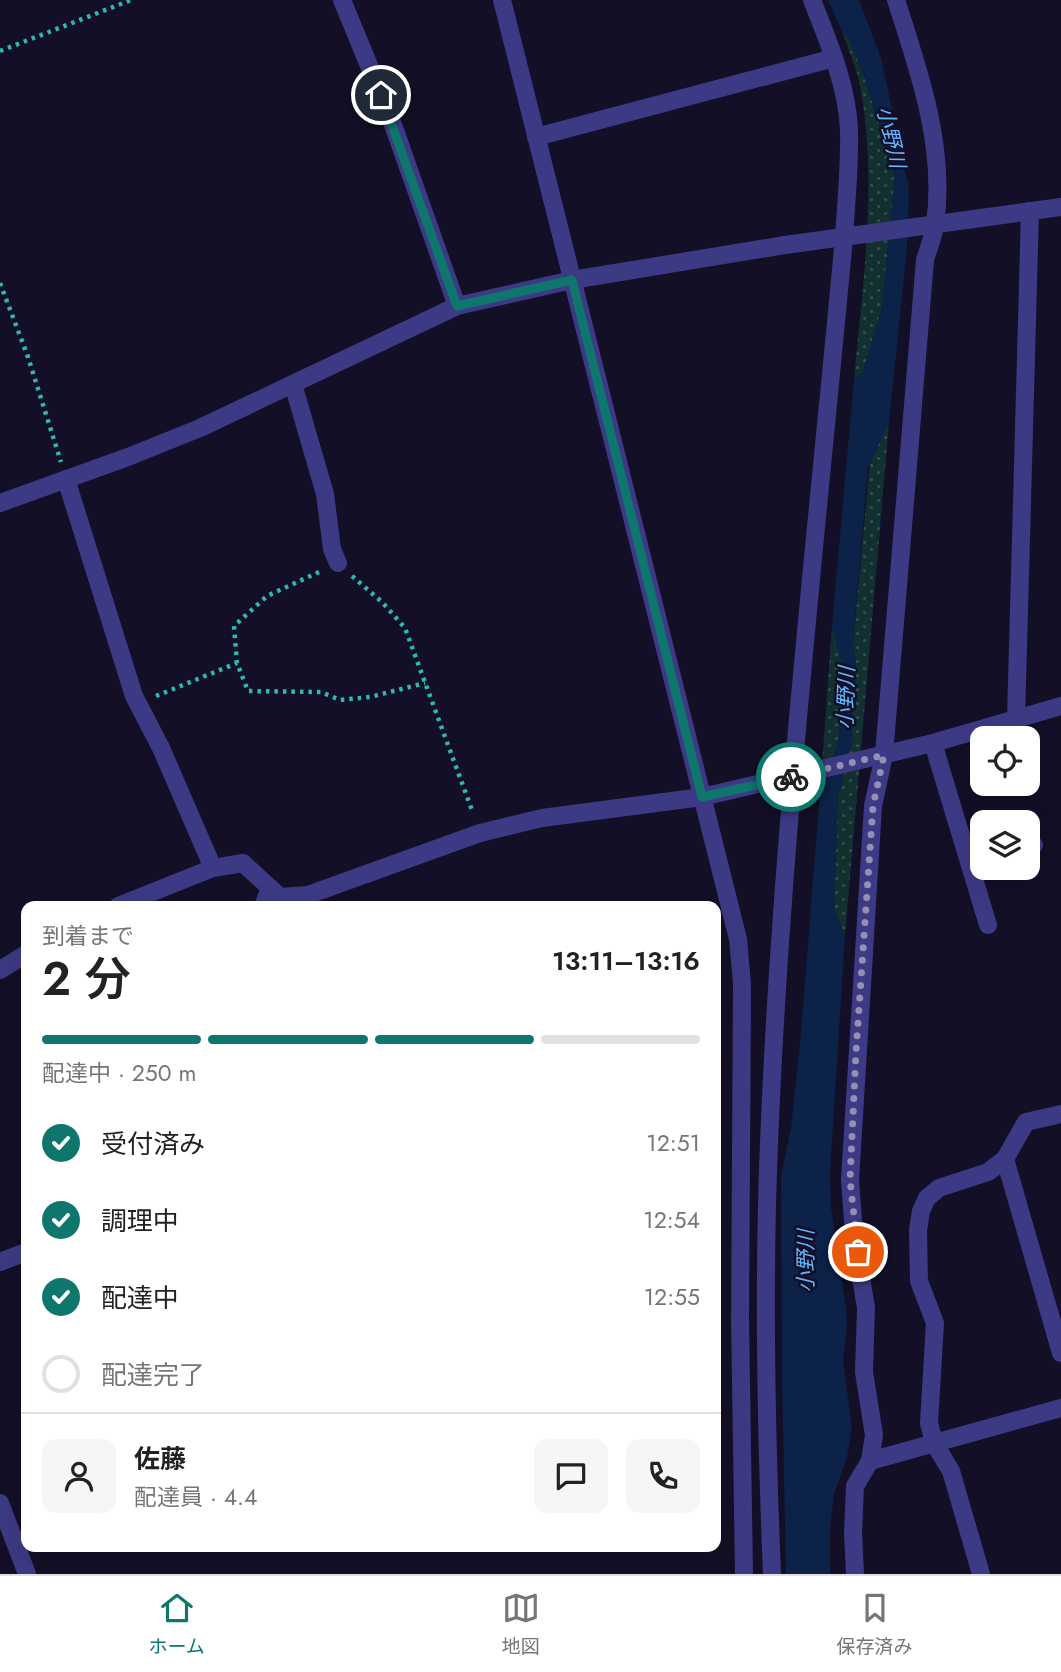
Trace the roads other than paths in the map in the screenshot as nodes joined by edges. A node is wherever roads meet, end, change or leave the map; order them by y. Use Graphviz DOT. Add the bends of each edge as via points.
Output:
graph roads {
  1 [pos="342,0"];
  2 [pos="811,0"];
  3 [pos="896,0"];
  4 [pos="505,1"];
  5 [pos="834,58"];
  6 [pos="537,138"];
  7 [pos="1061,207"];
  8 [pos="1030,211"];
  9 [pos="930,225"];
  10 [pos="849,238"];
  11 [pos="572,280"];
  12 [pos="457,306"];
  13 [pos="293,384"];
  14 [pos="66,479"];
  15 [pos="0,503"];
  16 [pos="338,563"];
  17 [pos="1061,706"];
  18 [pos="1016,719"];
  19 [pos="933,743"];
  20 [pos="879,756"];
  21 [pos="801,775"];
  22 [pos="702,797"];
  23 [pos="970,848"];
  24 [pos="213,868"];
  25 [pos="979,880"];
  26 [pos="271,888"];
  27 [pos="130,901"];
  28 [pos="266,901"];
  29 [pos="988,925"];
  30 [pos="21,957"];
  31 [pos="0,970"];
  32 [pos="1061,1114"];
  33 [pos="1005,1159"];
  34 [pos="21,1254"];
  35 [pos="0,1262"];
  36 [pos="1061,1353"];
  37 [pos="1061,1408"];
  38 [pos="934,1443"];
  39 [pos="870,1461"];
  40 [pos="0,1503"];
  41 [pos="27,1574"];
  42 [pos="744,1574"];
  43 [pos="772,1574"];
  44 [pos="855,1574"];
  45 [pos="981,1574"];
  1 -- 12 [label="street" via="391,118"];
  2 -- 5 [label="street"];
  3 -- 9 [label="street" via="934,136"];
  4 -- 6 [label="street"];
  5 -- 6 [label="street"];
  5 -- 10 [label="street" via="849,129"];
  6 -- 11 [label="street"];
  7 -- 8 [label="street"];
  8 -- 9 [label="street"];
  8 -- 18 [label="street"];
  9 -- 10 [label="street"];
  9 -- 20 [label="street"];
  10 -- 11 [label="street"];
  10 -- 21 [label="street"];
  11 -- 12 [label="street"];
  11 -- 22 [label="street"];
  12 -- 13 [label="street"];
  13 -- 14 [label="street" via="200,428"];
  13 -- 16 [label="street" via="325,494"];
  14 -- 15 [label="street"];
  14 -- 24 [label="street" via="137,703"];
  17 -- 18 [label="street"];
  18 -- 19 [label="street"];
  19 -- 20 [label="street"];
  19 -- 23 [label="street"];
  20 -- 21 [label="street"];
  20 -- 39 [label="street" via="850,1180 866,1308 864,1372 874,1436"];
  21 -- 22 [label="street"];
  21 -- 43 [label="street" via="781,919 768,1145 765,1379"];
  22 -- 26 [label="street" via="542,818 480,834 308,895 281,897"];
  22 -- 42 [label="street" via="741,963"];
  24 -- 26 [label="street" via="243,863"];
  24 -- 27 [label="street"];
  25 -- 29 [label="street"];
  26 -- 28 [label="street"];
  30 -- 31 [label="street"];
  32 -- 33 [label="street" via="1026,1122"];
  33 -- 36 [label="street"];
  33 -- 38 [label="street" via="988,1172 939,1188 921,1211 919,1282 935,1324 929,1423"];
  34 -- 35 [label="street"];
  37 -- 38 [label="street"];
  38 -- 39 [label="street"];
  38 -- 45 [label="street" via="951,1471"];
  39 -- 44 [label="street" via="855,1486"];
  40 -- 41 [label="street"];
}
